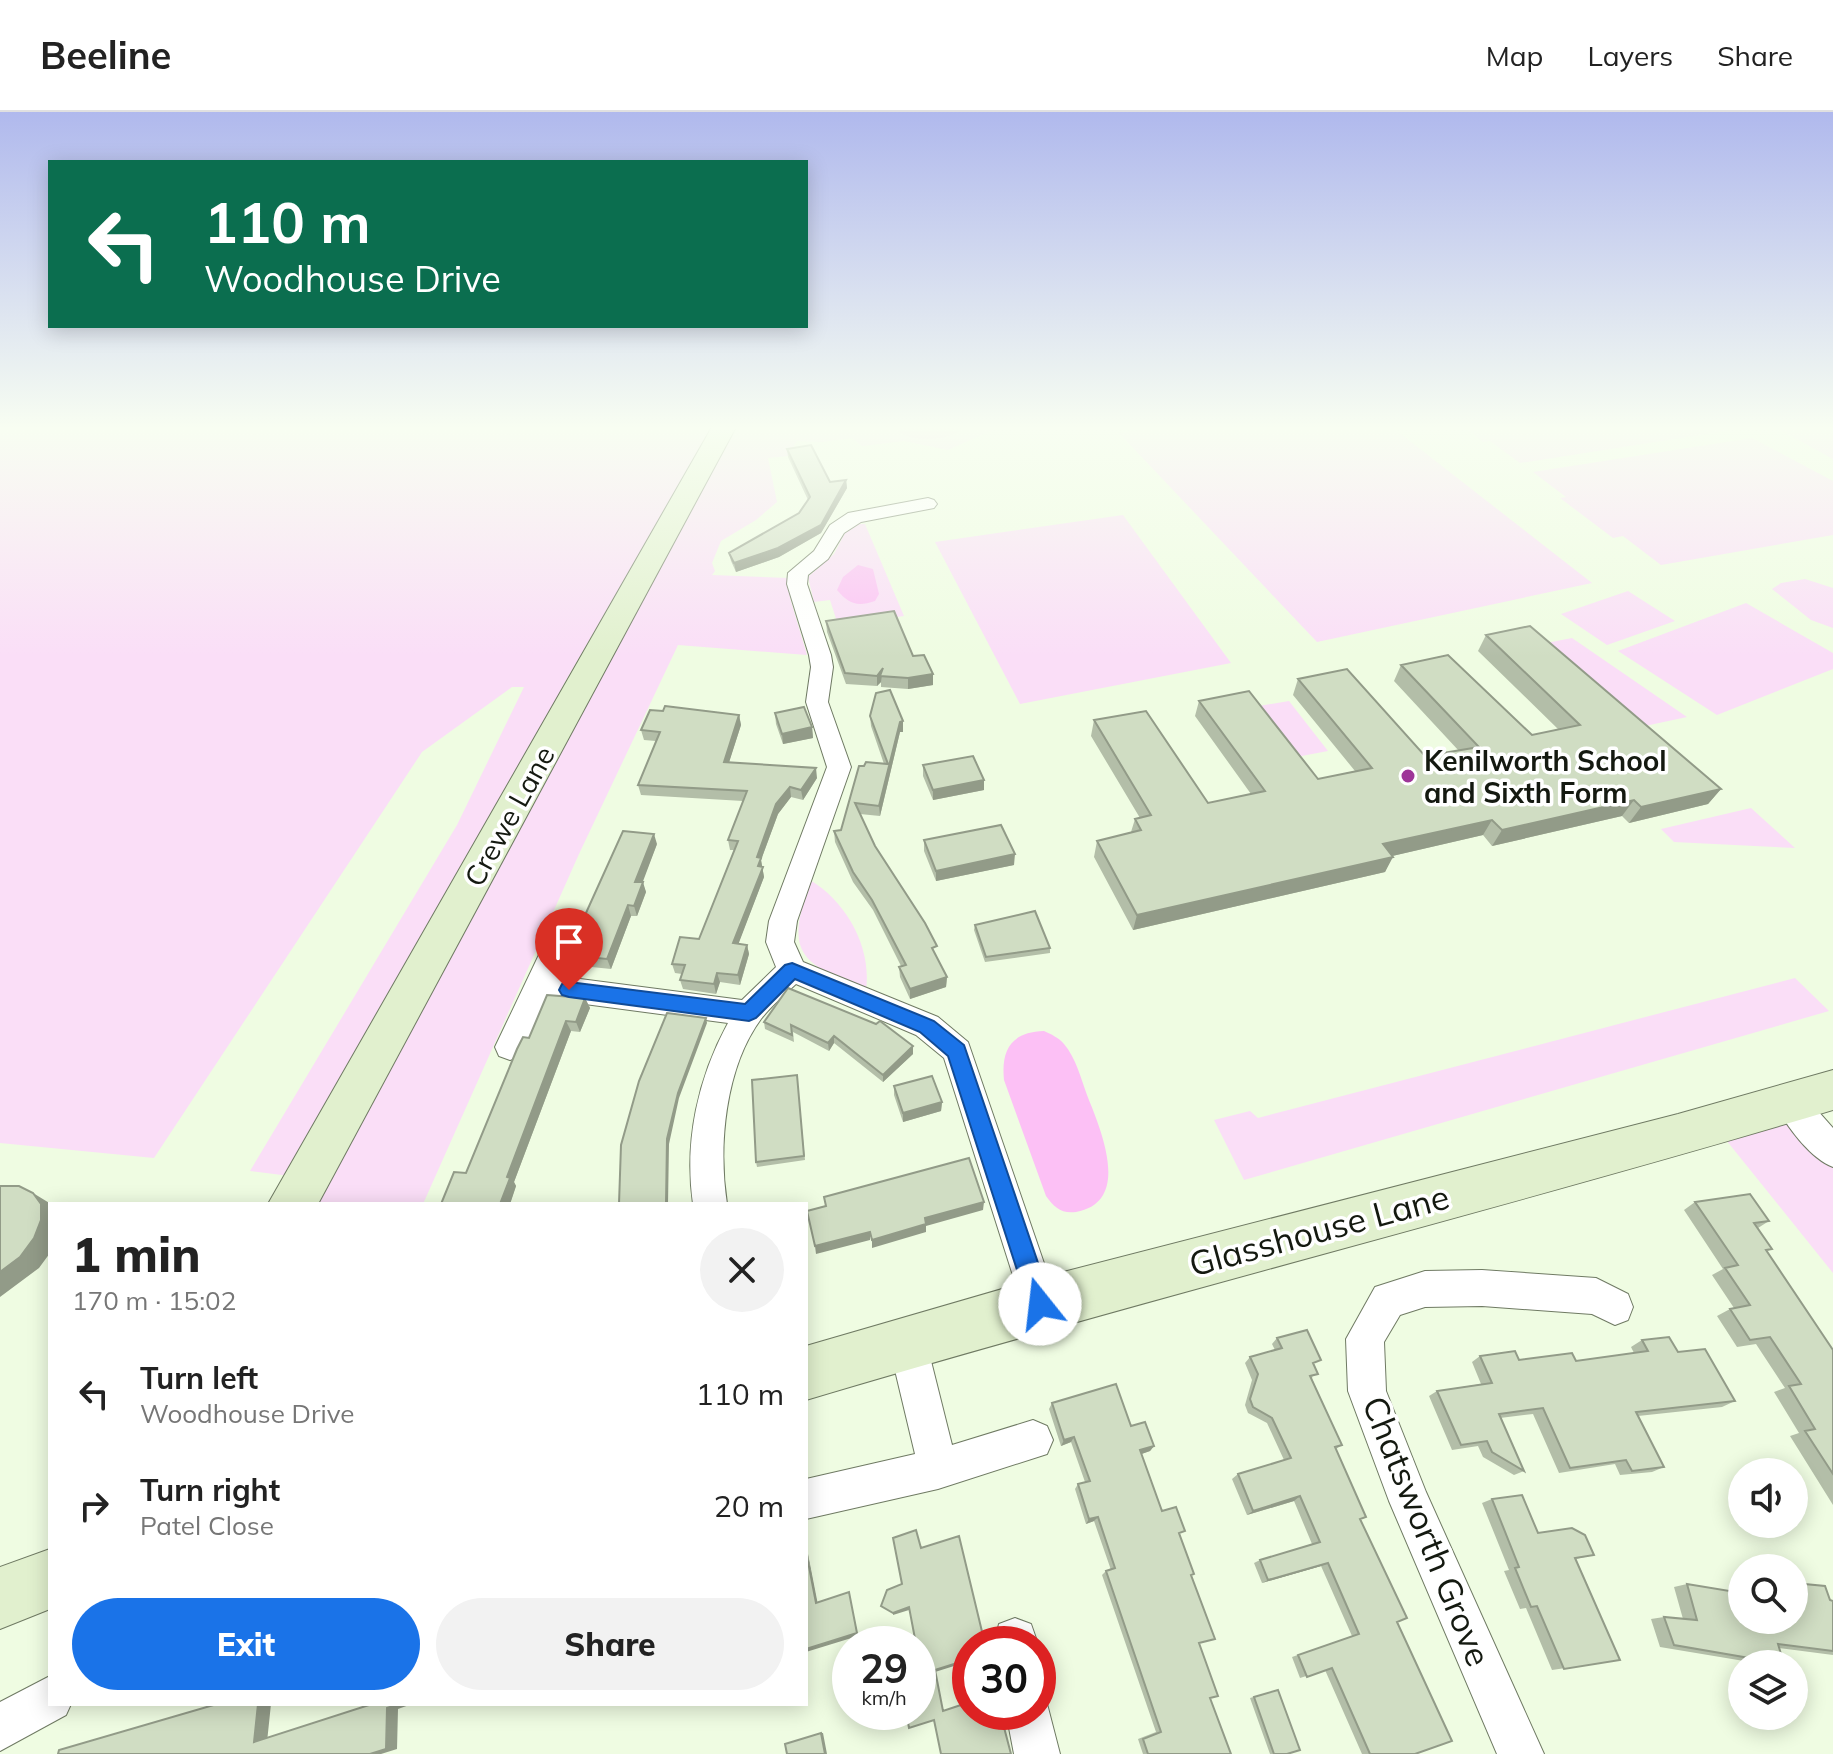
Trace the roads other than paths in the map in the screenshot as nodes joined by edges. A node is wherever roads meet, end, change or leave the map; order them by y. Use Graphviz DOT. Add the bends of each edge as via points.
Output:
graph roads {
  1 [pos="681,504"];
  2 [pos="928,504"];
  3 [pos="556,948"];
  4 [pos="792,970"];
  5 [pos="539,986"];
  6 [pos="749,1013"];
  7 [pos="510,1047"];
  8 [pos="1812,1097"];
  9 [pos="1833,1152"];
  10 [pos="293,1202"];
  11 [pos="710,1202"];
  12 [pos="1040,1304"];
  13 [pos="1615,1307"];
  14 [pos="908,1345"];
  15 [pos="808,1372"];
  16 [pos="1033,1440"];
  17 [pos="938,1469"];
  18 [pos="808,1499"];
  19 [pos="48,1580"];
  20 [pos="0,1598"];
  21 [pos="48,1700"];
  22 [pos="0,1728"];
  23 [pos="1032,1730"];
  24 [pos="1037,1754"];
  25 [pos="1521,1754"];
  1 -- 10 [label="street, Crewe Lane"];
  2 -- 4 [label="street" via="855,517 837,529 821,555 797,578 822,667 817,702 839,767 783,921 780,942"];
  3 -- 5 [label="street"];
  4 -- 6 [label="street"];
  4 -- 12 [label="street" via="927,1026 957,1051"];
  5 -- 6 [label="street"];
  5 -- 7 [label="street"];
  6 -- 11 [label="street" via="711,1111 705,1183"];
  8 -- 9 [label="street"];
  8 -- 12 [label="street, Glasshouse Lane"];
  12 -- 14 [label="street, Glasshouse Lane"];
  13 -- 25 [label="street, Chatsworth Grove" via="1596,1296 1571,1292 1425,1289 1388,1300 1365,1339 1367,1391 1409,1501"];
  14 -- 15 [label="street, Glasshouse Lane"];
  14 -- 17 [label="street"];
  16 -- 17 [label="street"];
  17 -- 18 [label="street"];
  19 -- 20 [label="street"];
  21 -- 22 [label="street"];
  23 -- 24 [label="street"];
}
